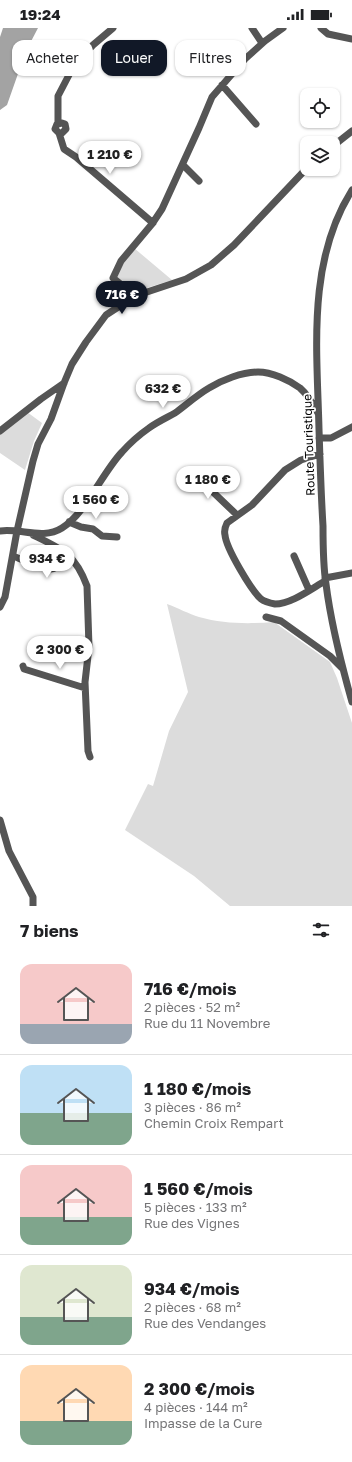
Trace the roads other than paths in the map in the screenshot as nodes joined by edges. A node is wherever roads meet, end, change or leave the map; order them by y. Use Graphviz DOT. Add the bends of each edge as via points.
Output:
graph roads {
  1 [pos="113,28"];
  2 [pos="252,28"];
  3 [pos="283,28"];
  4 [pos="321,28"];
  5 [pos="352,39"];
  6 [pos="262,43"];
  7 [pos="222,85"];
  8 [pos="256,124"];
  9 [pos="352,131"];
  10 [pos="340,140"];
  11 [pos="183,165"];
  12 [pos="300,175"];
  13 [pos="199,181"];
  14 [pos="352,190"];
  15 [pos="153,223"];
  16 [pos="135,296"];
  17 [pos="64,383"];
  18 [pos="318,391"];
  19 [pos="303,392"];
  20 [pos="319,414"];
  21 [pos="352,427"];
  22 [pos="0,431"];
  23 [pos="319,438"];
  24 [pos="320,454"];
  25 [pos="192,472"];
  26 [pos="237,515"];
  27 [pos="69,522"];
  28 [pos="0,531"];
  29 [pos="17,531"];
  30 [pos="31,534"];
  31 [pos="117,537"];
  32 [pos="63,550"];
  33 [pos="13,556"];
  34 [pos="294,556"];
  35 [pos="352,573"];
  36 [pos="325,580"];
  37 [pos="309,590"];
  38 [pos="0,607"];
  39 [pos="266,617"];
  40 [pos="23,666"];
  41 [pos="342,668"];
  42 [pos="85,688"];
  43 [pos="352,702"];
  44 [pos="90,757"];
  45 [pos="0,820"];
  46 [pos="32,906"];
  1 -- 15 [label="street" via="93,45 70,73 58,96 58,123 55,127 66,151"];
  2 -- 6 [label="street"];
  3 -- 6 [label="street"];
  4 -- 5 [label="street" via="328,34"];
  6 -- 7 [label="street"];
  7 -- 8 [label="street"];
  7 -- 11 [label="street" via="212,97"];
  9 -- 10 [label="street"];
  11 -- 13 [label="street"];
  11 -- 15 [label="street"];
  12 -- 16 [label="street" via="234,245 211,265 186,279"];
  14 -- 18 [label="street, Route Touristique" via="335,224 320,275 317,312"];
  15 -- 16 [label="street" via="121,261 113,278"];
  16 -- 17 [label="street" via="106,315 72,364"];
  17 -- 22 [label="street"];
  17 -- 29 [label="street" via="34,455"];
  18 -- 19 [label="street" via="314,394"];
  18 -- 20 [label="street, Route Touristique"];
  19 -- 20 [label="street"];
  19 -- 27 [label="street" via="285,380 258,372 225,380 210,388 135,438 120,453 90,497"];
  20 -- 23 [label="street, Route Touristique"];
  21 -- 23 [label="street" via="331,438"];
  23 -- 24 [label="street, Route Touristique"];
  24 -- 26 [label="street" via="301,460 285,470 256,501"];
  24 -- 36 [label="street, Route Touristique"];
  25 -- 26 [label="street"];
  26 -- 37 [label="street" via="227,523 224,535 227,545 257,595 271,603 285,603"];
  27 -- 30 [label="street" via="50,532"];
  27 -- 31 [label="street" via="93,529 102,536"];
  28 -- 29 [label="street"];
  29 -- 30 [label="street"];
  29 -- 33 [label="street"];
  30 -- 32 [label="street"];
  32 -- 33 [label="street" via="58,564 51,569 44,569"];
  32 -- 42 [label="street" via="75,562 87,586 89,647"];
  33 -- 38 [label="street" via="5,597"];
  34 -- 37 [label="street"];
  35 -- 36 [label="street"];
  36 -- 37 [label="street"];
  36 -- 41 [label="street, Route Touristique"];
  39 -- 41 [label="street" via="282,621 330,656"];
  40 -- 42 [label="street"];
  41 -- 43 [label="street, Route Touristique"];
  42 -- 44 [label="street"];
  45 -- 46 [label="street" via="9,851 34,897"];
}
